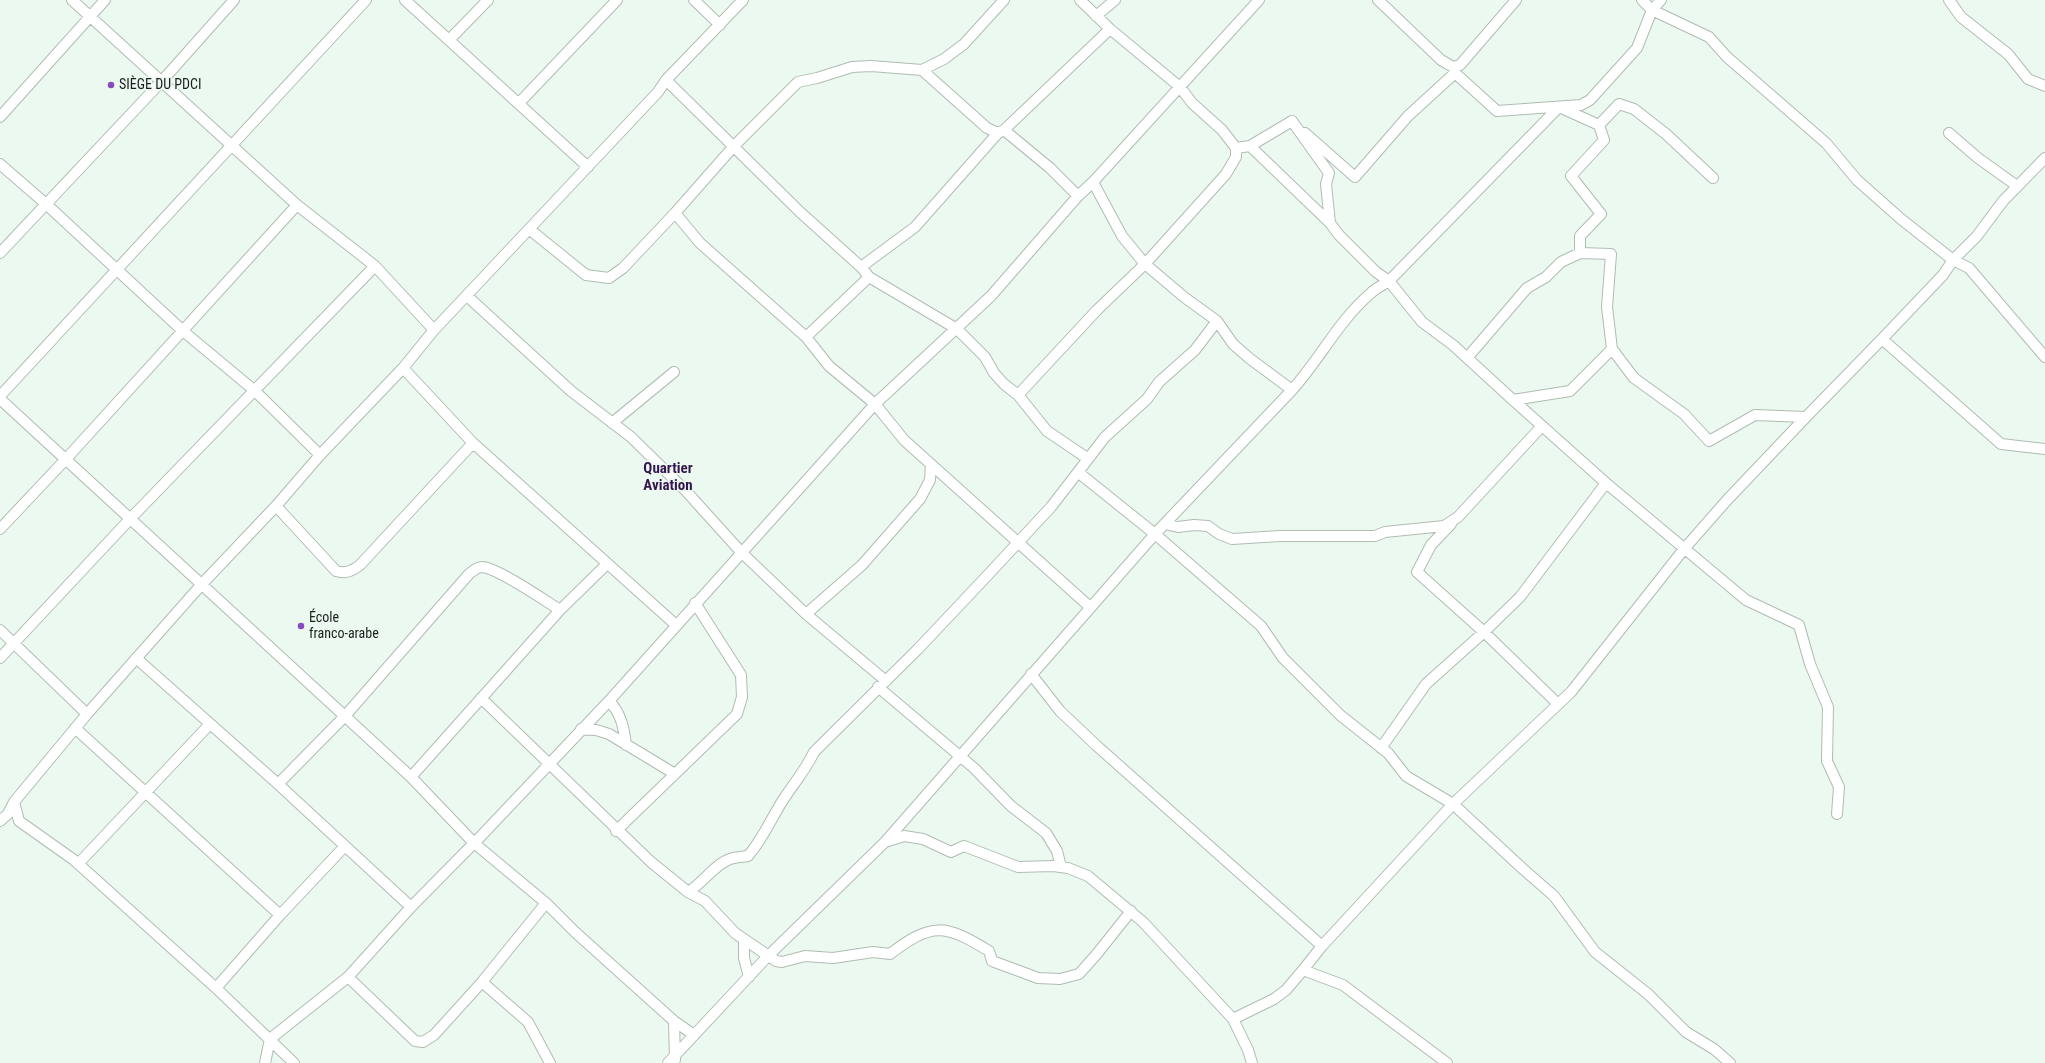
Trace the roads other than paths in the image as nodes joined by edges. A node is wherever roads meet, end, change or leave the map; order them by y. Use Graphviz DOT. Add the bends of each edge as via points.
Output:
graph roads {
  1 [pos="72,0"];
  2 [pos="105,0"];
  3 [pos="234,0"];
  4 [pos="366,0"];
  5 [pos="405,0"];
  6 [pos="488,0"];
  7 [pos="617,0"];
  8 [pos="694,0"];
  9 [pos="743,0"];
  10 [pos="1004,0"];
  11 [pos="1080,0"];
  12 [pos="1115,0"];
  13 [pos="1259,0"];
  14 [pos="1378,0"];
  15 [pos="1516,0"];
  16 [pos="1642,0"];
  17 [pos="1661,0"];
  18 [pos="1949,0"];
  19 [pos="1652,10"];
  20 [pos="90,16"];
  21 [pos="1096,16"];
  22 [pos="720,25"];
  23 [pos="1110,29"];
  24 [pos="449,40"];
  25 [pos="922,70"];
  26 [pos="666,80"];
  27 [pos="162,81"];
  28 [pos="2045,86"];
  29 [pos="1180,87"];
  30 [pos="518,103"];
  31 [pos="1559,107"];
  32 [pos="0,118"];
  33 [pos="1292,121"];
  34 [pos="1599,125"];
  35 [pos="1001,131"];
  36 [pos="1949,133"];
  37 [pos="233,146"];
  38 [pos="734,146"];
  39 [pos="1250,146"];
  40 [pos="1236,148"];
  41 [pos="2045,158"];
  42 [pos="0,164"];
  43 [pos="588,167"];
  44 [pos="1713,178"];
  45 [pos="1093,182"];
  46 [pos="2017,186"];
  47 [pos="1078,196"];
  48 [pos="46,204"];
  49 [pos="297,205"];
  50 [pos="675,213"];
  51 [pos="1330,223"];
  52 [pos="529,229"];
  53 [pos="1580,253"];
  54 [pos="0,254"];
  55 [pos="1953,260"];
  56 [pos="1145,264"];
  57 [pos="375,266"];
  58 [pos="861,267"];
  59 [pos="118,270"];
  60 [pos="869,277"];
  61 [pos="1389,281"];
  62 [pos="467,296"];
  63 [pos="1217,321"];
  64 [pos="957,329"];
  65 [pos="434,330"];
  66 [pos="183,331"];
  67 [pos="806,337"];
  68 [pos="1882,339"];
  69 [pos="1612,349"];
  70 [pos="2045,357"];
  71 [pos="1467,358"];
  72 [pos="403,368"];
  73 [pos="674,372"];
  74 [pos="1292,390"];
  75 [pos="255,391"];
  76 [pos="1018,395"];
  77 [pos="0,396"];
  78 [pos="0,399"];
  79 [pos="1512,400"];
  80 [pos="875,404"];
  81 [pos="1806,417"];
  82 [pos="612,422"];
  83 [pos="1541,427"];
  84 [pos="473,443"];
  85 [pos="2045,449"];
  86 [pos="320,455"];
  87 [pos="1087,458"];
  88 [pos="66,459"];
  89 [pos="931,464"];
  90 [pos="1079,473"];
  91 [pos="1606,483"];
  92 [pos="276,506"];
  93 [pos="1458,517"];
  94 [pos="130,519"];
  95 [pos="1165,524"];
  96 [pos="0,530"];
  97 [pos="1155,534"];
  98 [pos="1018,541"];
  99 [pos="1684,548"];
  100 [pos="741,552"];
  101 [pos="607,564"];
  102 [pos="202,584"];
  103 [pos="695,604"];
  104 [pos="1090,607"];
  105 [pos="560,610"];
  106 [pos="806,614"];
  107 [pos="676,625"];
  108 [pos="0,630"];
  109 [pos="1484,632"];
  110 [pos="14,642"];
  111 [pos="0,658"];
  112 [pos="136,658"];
  113 [pos="1031,674"];
  114 [pos="882,684"];
  115 [pos="481,698"];
  116 [pos="609,701"];
  117 [pos="1558,704"];
  118 [pos="86,714"];
  119 [pos="345,716"];
  120 [pos="210,724"];
  121 [pos="75,728"];
  122 [pos="581,729"];
  123 [pos="626,745"];
  124 [pos="1381,748"];
  125 [pos="959,758"];
  126 [pos="548,765"];
  127 [pos="675,774"];
  128 [pos="410,777"];
  129 [pos="278,784"];
  130 [pos="146,794"];
  131 [pos="14,802"];
  132 [pos="1453,804"];
  133 [pos="1837,814"];
  134 [pos="0,821"];
  135 [pos="616,831"];
  136 [pos="885,842"];
  137 [pos="474,843"];
  138 [pos="345,846"];
  139 [pos="78,864"];
  140 [pos="1060,867"];
  141 [pos="688,892"];
  142 [pos="546,904"];
  143 [pos="411,907"];
  144 [pos="1131,911"];
  145 [pos="280,915"];
  146 [pos="744,940"];
  147 [pos="1322,946"];
  148 [pos="768,956"];
  149 [pos="1304,970"];
  150 [pos="749,976"];
  151 [pos="348,977"];
  152 [pos="482,982"];
  153 [pos="216,988"];
  154 [pos="1233,1019"];
  155 [pos="674,1021"];
  156 [pos="694,1035"];
  157 [pos="270,1039"];
  158 [pos="672,1061"];
  159 [pos="265,1063"];
  160 [pos="294,1063"];
  161 [pos="550,1063"];
  162 [pos="1252,1063"];
  163 [pos="1447,1063"];
  164 [pos="1730,1063"];
  1 -- 20 [label="street"];
  2 -- 20 [label="street"];
  3 -- 27 [label="street"];
  4 -- 37 [label="street"];
  5 -- 24 [label="street"];
  6 -- 24 [label="street"];
  7 -- 30 [label="street"];
  8 -- 22 [label="street"];
  9 -- 22 [label="street"];
  10 -- 25 [label="street" via="964,44 944,59"];
  11 -- 21 [label="street"];
  12 -- 21 [label="street"];
  13 -- 29 [label="street"];
  14 -- 15 [label="street" via="1441,60 1453,67 1460,65"];
  16 -- 19 [label="street"];
  17 -- 19 [label="street"];
  18 -- 28 [label="street" via="1961,17 2008,54 2028,79"];
  19 -- 31 [label="street" via="1637,48 1590,100 1581,105"];
  19 -- 55 [label="street" via="1709,37 1826,143 1857,180"];
  20 -- 27 [label="street"];
  20 -- 32 [label="street"];
  21 -- 23 [label="street"];
  22 -- 26 [label="street"];
  23 -- 29 [label="street"];
  23 -- 35 [label="street"];
  24 -- 30 [label="street"];
  25 -- 35 [label="street" via="987,128"];
  25 -- 38 [label="street" via="852,67 798,82"];
  26 -- 38 [label="street"];
  26 -- 43 [label="street" via="658,92"];
  27 -- 37 [label="street"];
  27 -- 48 [label="street"];
  29 -- 40 [label="street"];
  29 -- 45 [label="street"];
  30 -- 43 [label="street"];
  31 -- 33 [label="street" via="1496,111 1455,73 1408,116 1355,177"];
  31 -- 34 [label="street"];
  31 -- 61 [label="street"];
  33 -- 39 [label="street"];
  33 -- 51 [label="street" via="1329,174 1326,184"];
  34 -- 44 [label="street" via="1619,104 1634,109 1666,134"];
  34 -- 53 [label="street" via="1604,140 1571,176 1601,214 1580,236"];
  35 -- 47 [label="street" via="1050,168"];
  35 -- 58 [label="street" via="916,227"];
  36 -- 46 [label="street"];
  37 -- 49 [label="street"];
  37 -- 59 [label="street"];
  38 -- 50 [label="street"];
  38 -- 58 [label="street" via="800,212"];
  39 -- 40 [label="street"];
  39 -- 51 [label="street"];
  40 -- 56 [label="street" via="1236,157 1226,174"];
  41 -- 46 [label="street"];
  42 -- 48 [label="street"];
  43 -- 52 [label="street"];
  45 -- 47 [label="street"];
  45 -- 56 [label="street" via="1122,236"];
  46 -- 55 [label="street" via="1977,236"];
  47 -- 64 [label="street" via="991,296"];
  48 -- 54 [label="street"];
  48 -- 59 [label="street"];
  49 -- 57 [label="street"];
  49 -- 66 [label="street"];
  50 -- 52 [label="street" via="623,268 609,278 586,275"];
  50 -- 67 [label="street" via="700,243"];
  51 -- 61 [label="street" via="1376,272"];
  52 -- 62 [label="street"];
  53 -- 69 [label="street" via="1611,254 1607,307"];
  53 -- 71 [label="street" via="1561,262 1546,277 1527,288"];
  55 -- 68 [label="street" via="1943,275"];
  55 -- 70 [label="street" via="1969,268"];
  56 -- 63 [label="street"];
  56 -- 76 [label="street" via="1096,310"];
  57 -- 65 [label="street"];
  57 -- 75 [label="street"];
  58 -- 60 [label="street"];
  59 -- 66 [label="street"];
  59 -- 77 [label="street"];
  60 -- 64 [label="street"];
  60 -- 67 [label="street"];
  61 -- 71 [label="street" via="1422,322"];
  61 -- 74 [label="street" via="1371,292 1350,315 1309,372"];
  62 -- 65 [label="street"];
  62 -- 82 [label="street" via="571,391"];
  63 -- 74 [label="street" via="1233,344 1248,358"];
  63 -- 87 [label="street" via="1195,350 1159,382 1148,399 1105,437"];
  64 -- 76 [label="street" via="985,357 1004,384"];
  64 -- 80 [label="street"];
  65 -- 72 [label="street"];
  66 -- 75 [label="street"];
  66 -- 88 [label="street"];
  67 -- 80 [label="street" via="829,366"];
  68 -- 81 [label="street"];
  68 -- 85 [label="street" via="2001,444"];
  69 -- 79 [label="street" via="1570,391"];
  69 -- 81 [label="street" via="1634,378 1684,414 1709,441 1755,415"];
  71 -- 79 [label="street"];
  72 -- 84 [label="street"];
  72 -- 86 [label="street"];
  73 -- 82 [label="street"];
  74 -- 95 [label="street"];
  75 -- 86 [label="street"];
  75 -- 94 [label="street"];
  76 -- 87 [label="street" via="1047,431"];
  78 -- 88 [label="street"];
  79 -- 83 [label="street"];
  80 -- 89 [label="street" via="904,440"];
  80 -- 100 [label="street"];
  81 -- 99 [label="street"];
  82 -- 100 [label="street" via="680,485"];
  83 -- 91 [label="street"];
  83 -- 93 [label="street"];
  84 -- 92 [label="street" via="360,565 344,573 336,571"];
  84 -- 101 [label="street"];
  86 -- 92 [label="street"];
  87 -- 90 [label="street"];
  88 -- 94 [label="street"];
  88 -- 96 [label="street"];
  89 -- 98 [label="street"];
  89 -- 106 [label="street" via="930,480 920,498 862,565"];
  90 -- 97 [label="street"];
  90 -- 98 [label="street"];
  91 -- 99 [label="street"];
  91 -- 109 [label="street" via="1520,597"];
  92 -- 102 [label="street"];
  93 -- 95 [label="street" via="1444,526 1385,532 1375,536 1232,539 1208,526 1178,527"];
  93 -- 109 [label="street" via="1431,545 1416,572"];
  94 -- 102 [label="street"];
  94 -- 110 [label="street"];
  95 -- 97 [label="street"];
  97 -- 104 [label="street"];
  97 -- 124 [label="street" via="1261,626 1283,658 1335,710"];
  98 -- 104 [label="street"];
  98 -- 114 [label="street" via="946,620"];
  99 -- 117 [label="street" via="1571,692"];
  99 -- 133 [label="street" via="1746,600 1798,625 1828,708 1827,761 1839,787"];
  100 -- 103 [label="street"];
  100 -- 106 [label="street"];
  101 -- 105 [label="street"];
  101 -- 107 [label="street"];
  102 -- 112 [label="street"];
  102 -- 119 [label="street"];
  103 -- 107 [label="street"];
  103 -- 127 [label="street" via="741,674 742,697 737,714 732,720"];
  104 -- 113 [label="street"];
  105 -- 115 [label="street"];
  105 -- 119 [label="street" via="498,572 482,567 476,569"];
  106 -- 114 [label="street"];
  107 -- 116 [label="street"];
  108 -- 110 [label="street"];
  109 -- 117 [label="street"];
  109 -- 124 [label="street" via="1426,684"];
  110 -- 111 [label="street"];
  110 -- 118 [label="street"];
  112 -- 118 [label="street"];
  112 -- 120 [label="street"];
  113 -- 125 [label="street"];
  113 -- 147 [label="street" via="1060,711 1096,746"];
  114 -- 125 [label="street"];
  114 -- 141 [label="street" via="814,752 760,842 748,856 730,859 721,864"];
  115 -- 126 [label="street"];
  115 -- 128 [label="street"];
  116 -- 122 [label="street"];
  116 -- 123 [label="street" via="616,709 623,726"];
  117 -- 132 [label="street"];
  118 -- 121 [label="street"];
  119 -- 128 [label="street"];
  119 -- 129 [label="street"];
  120 -- 129 [label="street"];
  120 -- 130 [label="street"];
  121 -- 130 [label="street"];
  121 -- 131 [label="street"];
  122 -- 123 [label="street" via="609,734"];
  122 -- 126 [label="street"];
  123 -- 127 [label="street"];
  124 -- 132 [label="street" via="1406,776"];
  125 -- 136 [label="street"];
  125 -- 140 [label="street" via="974,768 1011,806 1046,833 1057,851"];
  126 -- 135 [label="street"];
  126 -- 137 [label="street"];
  127 -- 135 [label="street"];
  128 -- 137 [label="street"];
  129 -- 138 [label="street"];
  130 -- 139 [label="street"];
  130 -- 145 [label="street"];
  131 -- 134 [label="street" via="8,814"];
  131 -- 139 [label="street" via="19,821"];
  132 -- 147 [label="street"];
  132 -- 164 [label="street" via="1554,896 1595,952 1648,994 1686,1032 1714,1049"];
  135 -- 141 [label="street"];
  136 -- 140 [label="street" via="904,836 923,839 951,852 964,846 1018,867"];
  136 -- 148 [label="street"];
  137 -- 142 [label="street"];
  137 -- 143 [label="street"];
  138 -- 143 [label="street"];
  138 -- 145 [label="street"];
  139 -- 153 [label="street"];
  140 -- 144 [label="street" via="1088,876"];
  141 -- 146 [label="street" via="705,901"];
  142 -- 152 [label="street"];
  142 -- 155 [label="street"];
  143 -- 151 [label="street"];
  144 -- 148 [label="street" via="1078,974 1060,979 1038,978 992,961 989,951 971,940 952,931 940,930 911,937 890,954 873,952 833,958 805,956 782,962"];
  144 -- 154 [label="street"];
  145 -- 153 [label="street"];
  146 -- 148 [label="street"];
  146 -- 150 [label="street" via="744,958"];
  147 -- 149 [label="street"];
  148 -- 150 [label="street"];
  149 -- 154 [label="street" via="1274,999"];
  149 -- 163 [label="street" via="1343,985"];
  150 -- 156 [label="street"];
  151 -- 152 [label="street" via="416,1041 423,1042 434,1035"];
  151 -- 157 [label="street"];
  152 -- 161 [label="street" via="528,1022"];
  153 -- 157 [label="street"];
  154 -- 162 [label="street"];
  155 -- 156 [label="street"];
  155 -- 158 [label="street"];
  156 -- 158 [label="street"];
  157 -- 159 [label="street"];
  157 -- 160 [label="street"];
}
